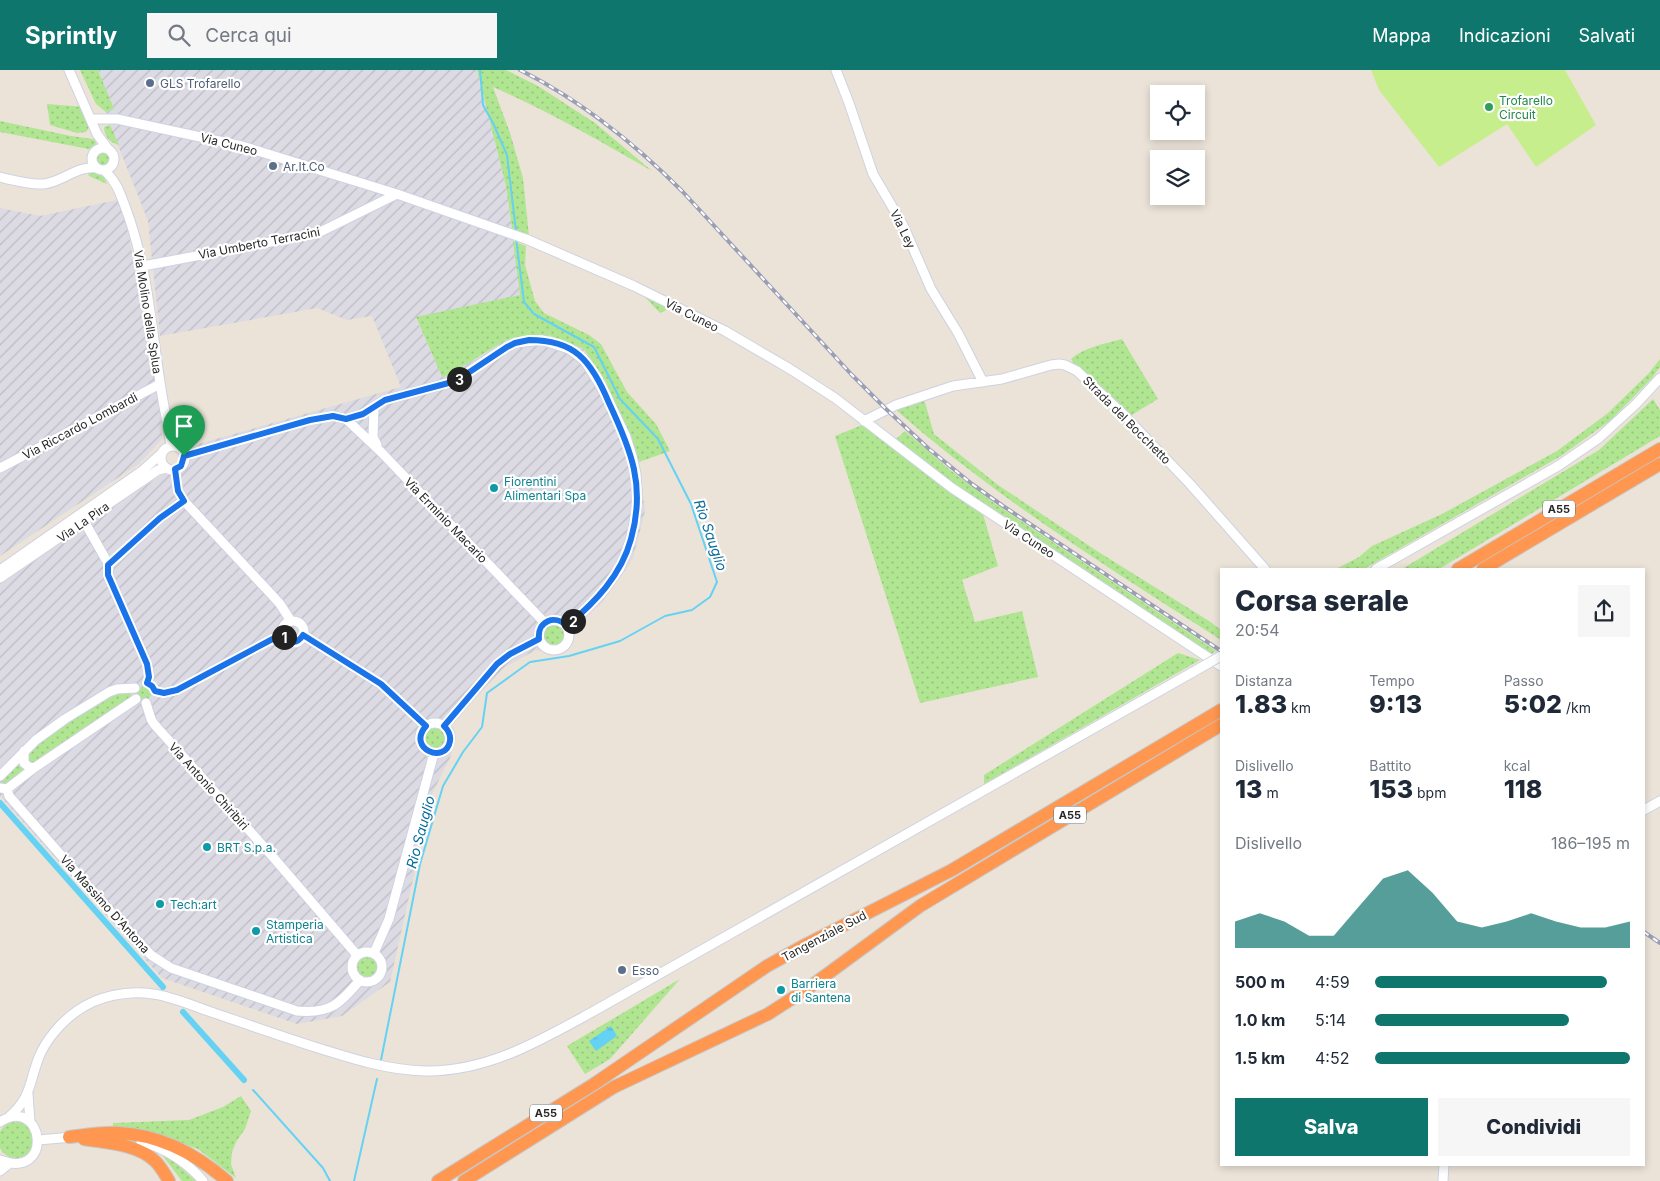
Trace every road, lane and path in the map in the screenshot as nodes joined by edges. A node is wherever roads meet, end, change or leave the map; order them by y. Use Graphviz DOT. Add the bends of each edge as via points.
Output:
graph roads {
  1 [pos="70,70"];
  2 [pos="73,70"];
  3 [pos="836,70"];
  4 [pos="82,98"];
  5 [pos="91,119"];
  6 [pos="97,134"];
  7 [pos="108,149"];
  8 [pos="95,152"];
  9 [pos="113,164"];
  10 [pos="100,169"];
  11 [pos="80,170"];
  12 [pos="0,177"];
  13 [pos="114,180"];
  14 [pos="397,194"];
  15 [pos="143,266"];
  16 [pos="1660,378"];
  17 [pos="983,382"];
  18 [pos="160,384"];
  19 [pos="374,408"];
  20 [pos="346,419"];
  21 [pos="864,422"];
  22 [pos="172,446"];
  23 [pos="1660,449"];
  24 [pos="381,452"];
  25 [pos="162,453"];
  26 [pos="184,456"];
  27 [pos="1660,464"];
  28 [pos="0,468"];
  29 [pos="171,469"];
  30 [pos="184,501"];
  31 [pos="84,521"];
  32 [pos="108,565"];
  33 [pos="1,566"];
  34 [pos="1265,568"];
  35 [pos="1378,568"];
  36 [pos="1460,568"];
  37 [pos="1485,568"];
  38 [pos="0,578"];
  39 [pos="291,621"];
  40 [pos="545,623"];
  41 [pos="567,626"];
  42 [pos="282,634"];
  43 [pos="303,635"];
  44 [pos="539,639"];
  45 [pos="1220,657"];
  46 [pos="1220,665"];
  47 [pos="147,683"];
  48 [pos="134,688"];
  49 [pos="155,691"];
  50 [pos="136,699"];
  51 [pos="146,704"];
  52 [pos="1220,711"];
  53 [pos="426,726"];
  54 [pos="444,726"];
  55 [pos="1220,726"];
  56 [pos="24,751"];
  57 [pos="434,753"];
  58 [pos="34,768"];
  59 [pos="0,776"];
  60 [pos="4,788"];
  61 [pos="1660,801"];
  62 [pos="1645,809"];
  63 [pos="374,953"];
  64 [pos="357,955"];
  65 [pos="360,980"];
  66 [pos="28,1094"];
  67 [pos="4,1118"];
  68 [pos="30,1122"];
  69 [pos="69,1137"];
  70 [pos="38,1140"];
  71 [pos="0,1160"];
  72 [pos="10,1163"];
  73 [pos="1444,1166"];
  74 [pos="0,1171"];
  75 [pos="169,1181"];
  76 [pos="203,1181"];
  77 [pos="227,1181"];
  78 [pos="438,1181"];
  79 [pos="464,1181"];
  80 [pos="1443,1181"];
  1 -- 4 [label="street"];
  2 -- 4 [label="street"];
  3 -- 17 [label="street, Via Ley" via="873,174 903,225 931,289"];
  4 -- 5 [label="street"];
  5 -- 6 [label="street"];
  5 -- 14 [label="street, Via Cuneo" via="117,119 242,146"];
  6 -- 7 [label="street"];
  6 -- 8 [label="street"];
  7 -- 8 [label="street"];
  7 -- 9 [label="street" via="114,157"];
  8 -- 10 [label="street" via="93,162"];
  8 -- 11 [label="street"];
  9 -- 10 [label="street" via="108,169"];
  9 -- 13 [label="street, Via Molino della Splua"];
  10 -- 11 [label="street"];
  10 -- 13 [label="street, Via Molino della Splua"];
  11 -- 12 [label="street" via="44,184"];
  13 -- 15 [label="street, Via Molino della Splua"];
  14 -- 15 [label="street, Via Umberto Terracini" via="318,233"];
  14 -- 21 [label="street, Via Cuneo" via="526,239 634,286 790,369"];
  15 -- 18 [label="street, Via Molino della Splua"];
  16 -- 35 [label="street" via="1599,438 1558,466"];
  17 -- 21 [label="street, Strada del Bocchetto" via="930,393 889,408"];
  17 -- 34 [label="street, Strada del Bocchetto" via="1059,364 1077,371 1176,469"];
  18 -- 22 [label="street, Via Molino della Splua"];
  18 -- 28 [label="street, Via Riccardo Lombardi"];
  19 -- 20 [label="street"];
  19 -- 24 [label="street" via="373,437"];
  19 -- 41 [label="street" via="385,400 456,381 515,343 542,340 556,343 585,361 605,393 626,438 636,474 637,507 631,538 620,568 601,594"];
  20 -- 24 [label="street, Via Erminio Macario"];
  20 -- 26 [label="street" via="333,416 310,420"];
  21 -- 46 [label="street, Via Cuneo" via="952,488"];
  22 -- 25 [label="street"];
  22 -- 26 [label="street"];
  23 -- 36 [label="highway, A55"];
  24 -- 40 [label="street, Via Erminio Macario"];
  25 -- 29 [label="street" via="161,460"];
  25 -- 33 [label="street, Via La Pira" via="142,471"];
  26 -- 29 [label="street" via="181,466"];
  27 -- 37 [label="highway, A55"];
  29 -- 30 [label="street"];
  29 -- 31 [label="street, Via La Pira" via="158,470"];
  30 -- 32 [label="street"];
  30 -- 39 [label="street" via="280,604"];
  31 -- 32 [label="street"];
  31 -- 38 [label="street, Via La Pira"];
  32 -- 47 [label="street" via="108,575 147,664"];
  39 -- 42 [label="street" via="285,624"];
  39 -- 43 [label="street" via="302,626"];
  40 -- 41 [label="street" via="559,620"];
  40 -- 44 [label="street" via="539,630"];
  41 -- 44 [label="street" via="568,641 562,648 548,649"];
  42 -- 43 [label="street" via="292,642 299,641"];
  42 -- 49 [label="street" via="177,690"];
  43 -- 53 [label="street" via="381,684"];
  44 -- 54 [label="street" via="497,664"];
  45 -- 66 [label="street, bridge" via="594,1011 509,1055 455,1069 389,1068 154,994 118,994 77,1011 61,1026 39,1056"];
  47 -- 48 [label="street"];
  47 -- 49 [label="street"];
  48 -- 50 [label="street"];
  48 -- 56 [label="street" via="117,689 99,697"];
  49 -- 51 [label="street" via="154,698"];
  50 -- 51 [label="street"];
  50 -- 58 [label="street, Via Massimo D'Antona"];
  51 -- 64 [label="street, Via Antonio Chiribiri" via="154,724"];
  52 -- 78 [label="highway, Tangenziale Sud / A55" via="952,870 767,966 601,1079"];
  53 -- 54 [label="street" via="435,723"];
  53 -- 57 [label="street" via="420,740 425,749"];
  54 -- 57 [label="street" via="450,734 449,744 443,751"];
  55 -- 79 [label="highway, A55" via="920,906 808,989 768,1014 614,1087"];
  56 -- 58 [label="street" via="24,762"];
  56 -- 59 [label="street"];
  57 -- 63 [label="street" via="389,919"];
  58 -- 60 [label="street, Via Massimo D'Antona"];
  60 -- 65 [label="street, Via Massimo D'Antona" via="109,910 151,955 171,968 297,1011 309,1012 335,1006"];
  61 -- 62 [label="street"];
  63 -- 64 [label="street"];
  63 -- 65 [label="street" via="381,962 380,973 373,980"];
  64 -- 65 [label="street" via="352,966 353,973"];
  66 -- 67 [label="street" via="20,1106"];
  66 -- 68 [label="street"];
  67 -- 68 [label="street" via="24,1118"];
  68 -- 70 [label="street"];
  69 -- 70 [label="street"];
  69 -- 75 [label="highway" via="142,1153 155,1160"];
  69 -- 76 [label="street" via="118,1138 146,1143 184,1162"];
  69 -- 77 [label="highway" via="119,1133 143,1136 193,1155"];
  70 -- 72 [label="street" via="30,1158"];
  71 -- 72 [label="street"];
  72 -- 74 [label="street"];
  73 -- 80 [label="street"];
}
